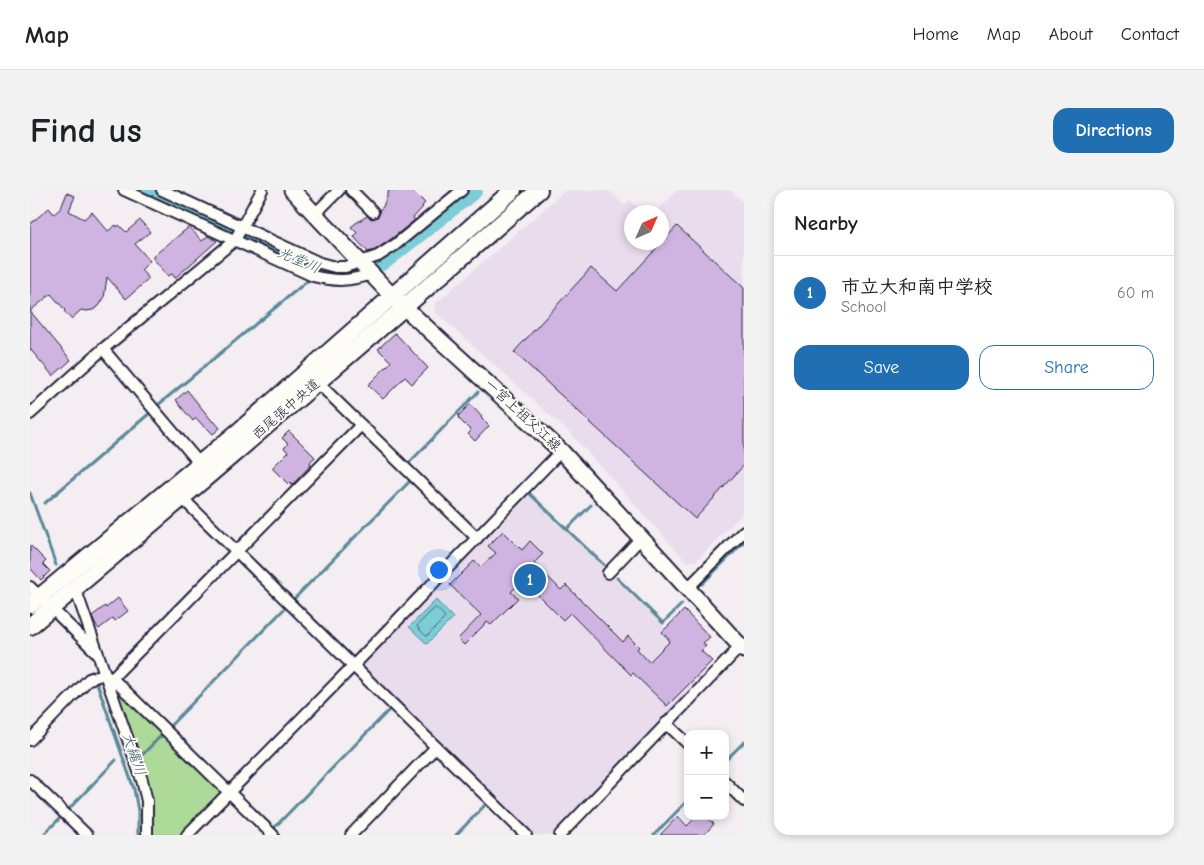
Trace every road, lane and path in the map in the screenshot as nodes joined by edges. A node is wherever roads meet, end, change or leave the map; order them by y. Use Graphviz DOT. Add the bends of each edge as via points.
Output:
graph roads {
  1 [pos="124,190"];
  2 [pos="162,190"];
  3 [pos="262,190"];
  4 [pos="292,190"];
  5 [pos="339,190"];
  6 [pos="351,190"];
  7 [pos="461,190"];
  8 [pos="513,190"];
  9 [pos="539,190"];
  10 [pos="373,212"];
  11 [pos="315,214"];
  12 [pos="242,227"];
  13 [pos="236,239"];
  14 [pos="367,268"];
  15 [pos="392,296"];
  16 [pos="405,307"];
  17 [pos="103,349"];
  18 [pos="317,382"];
  19 [pos="30,414"];
  20 [pos="361,425"];
  21 [pos="561,451"];
  22 [pos="200,464"];
  23 [pos="182,498"];
  24 [pos="744,531"];
  25 [pos="477,538"];
  26 [pos="641,538"];
  27 [pos="236,551"];
  28 [pos="608,573"];
  29 [pos="75,588"];
  30 [pos="687,589"];
  31 [pos="38,599"];
  32 [pos="30,626"];
  33 [pos="742,648"];
  34 [pos="97,653"];
  35 [pos="353,666"];
  36 [pos="108,676"];
  37 [pos="666,723"];
  38 [pos="30,740"];
  39 [pos="684,740"];
  40 [pos="436,747"];
  41 [pos="30,780"];
  42 [pos="729,786"];
  43 [pos="229,792"];
  44 [pos="744,801"];
  45 [pos="87,835"];
  46 [pos="147,835"];
  47 [pos="187,835"];
  48 [pos="274,835"];
  49 [pos="351,835"];
  50 [pos="526,835"];
  51 [pos="560,835"];
  1 -- 13 [label="street"];
  2 -- 12 [label="street"];
  3 -- 12 [label="street"];
  4 -- 11 [label="main road, 一宮上祖父江線"];
  5 -- 11 [label="street"];
  6 -- 10 [label="street"];
  7 -- 14 [label="street"];
  8 -- 15 [label="main road, 西尾張中央道"];
  9 -- 16 [label="main road, 西尾張中央道"];
  11 -- 14 [label="main road, 一宮上祖父江線"];
  12 -- 13 [label="street"];
  12 -- 14 [label="street" via="320,263"];
  13 -- 14 [label="street" via="325,279 354,279"];
  13 -- 17 [label="street"];
  14 -- 15 [label="main road, 一宮上祖父江線"];
  15 -- 16 [label="main road, 一宮上祖父江線"];
  15 -- 22 [label="main road, 西尾張中央道"];
  16 -- 18 [label="main road, 西尾張中央道"];
  16 -- 21 [label="main road, 一宮上祖父江線"];
  17 -- 19 [label="street"];
  17 -- 22 [label="street"];
  18 -- 20 [label="street"];
  18 -- 23 [label="main road, 西尾張中央道"];
  20 -- 25 [label="street"];
  20 -- 27 [label="street"];
  21 -- 25 [label="street"];
  21 -- 26 [label="main road, 一宮上祖父江線"];
  22 -- 31 [label="main road, 西尾張中央道"];
  23 -- 27 [label="street"];
  23 -- 29 [label="main road, 西尾張中央道"];
  24 -- 30 [label="street"];
  25 -- 35 [label="street"];
  26 -- 28 [label="street"];
  26 -- 30 [label="main road, 一宮上祖父江線"];
  27 -- 35 [label="street"];
  27 -- 36 [label="street"];
  29 -- 31 [label="main road, 西尾張中央道"];
  29 -- 34 [label="street"];
  30 -- 33 [label="main road, 一宮上祖父江線"];
  31 -- 32 [label="main road, 西尾張中央道"];
  31 -- 34 [label="street"];
  33 -- 37 [label="street"];
  34 -- 36 [label="street"];
  35 -- 40 [label="street"];
  35 -- 43 [label="street"];
  36 -- 38 [label="street" via="89,679"];
  36 -- 43 [label="street"];
  36 -- 46 [label="street" via="142,780 147,801"];
  37 -- 39 [label="street"];
  37 -- 51 [label="street"];
  40 -- 49 [label="street"];
  40 -- 50 [label="street"];
  41 -- 45 [label="street"];
  42 -- 44 [label="street"];
  43 -- 47 [label="street"];
  43 -- 48 [label="street"];
}
